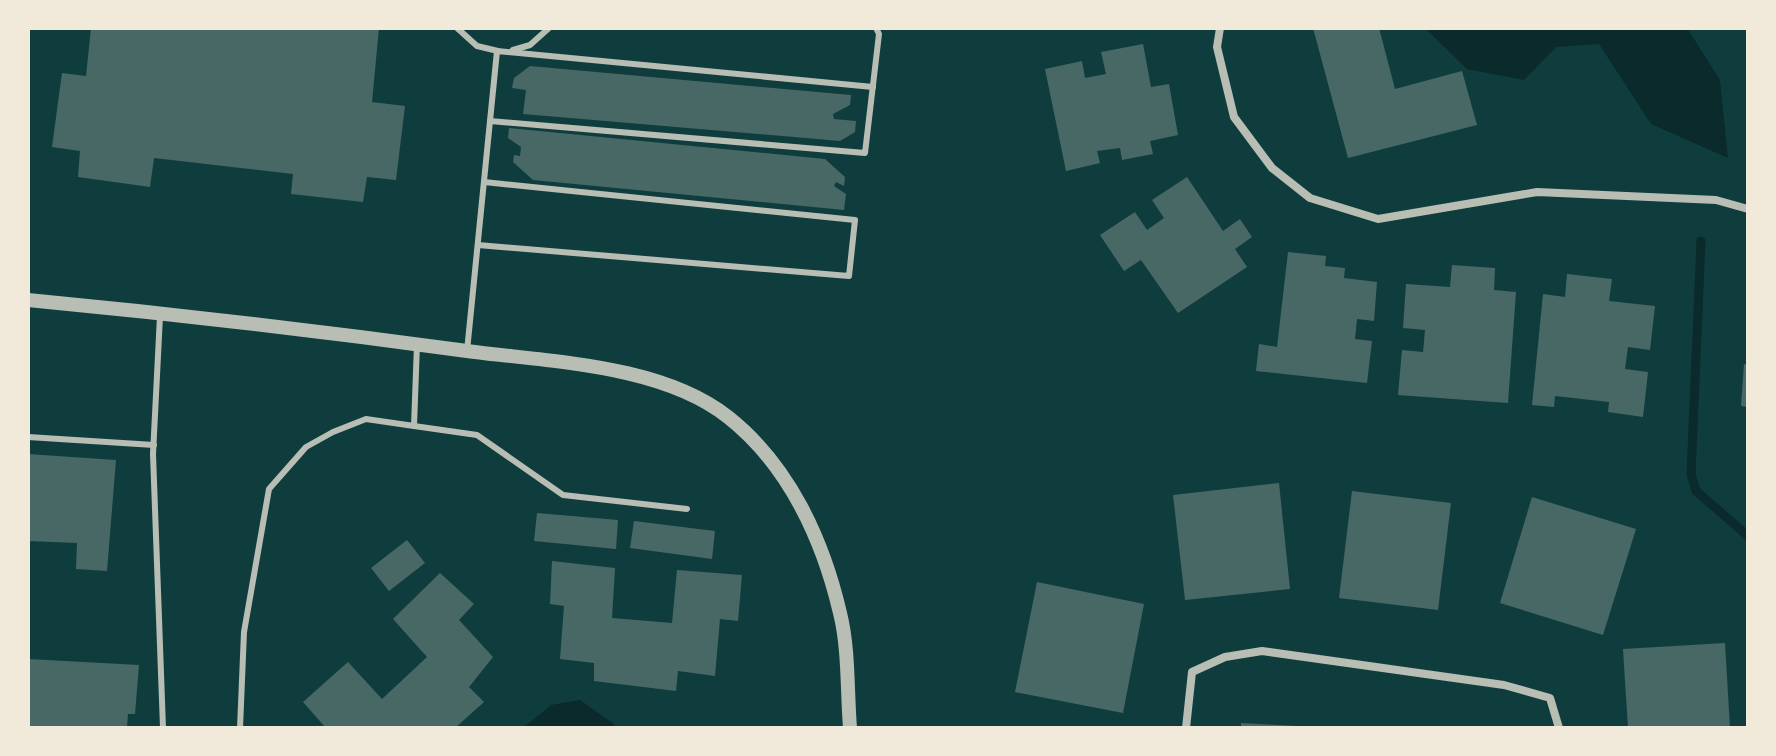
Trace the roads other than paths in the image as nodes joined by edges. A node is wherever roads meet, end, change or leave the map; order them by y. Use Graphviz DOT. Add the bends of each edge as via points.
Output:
graph roads {
  1 [pos="457,28"];
  2 [pos="549,28"];
  3 [pos="876,28"];
  4 [pos="1220,28"];
  5 [pos="497,51"];
  6 [pos="873,87"];
  7 [pos="490,121"];
  8 [pos="484,182"];
  9 [pos="1748,209"];
  10 [pos="478,245"];
  11 [pos="28,300"];
  12 [pos="161,313"];
  13 [pos="417,344"];
  14 [pos="467,351"];
  15 [pos="414,426"];
  16 [pos="28,437"];
  17 [pos="154,445"];
  18 [pos="687,509"];
  19 [pos="163,728"];
  20 [pos="240,728"];
  21 [pos="850,728"];
  22 [pos="1186,728"];
  23 [pos="1559,728"];
  1 -- 5 [label="lane" via="477,46"];
  2 -- 5 [label="lane" via="530,45"];
  3 -- 6 [label="lane"];
  4 -- 9 [label="street" via="1217,47 1234,117 1272,168 1310,198 1378,219 1537,192 1716,200"];
  5 -- 6 [label="lane"];
  5 -- 7 [label="lane"];
  6 -- 7 [label="lane" via="865,153"];
  7 -- 8 [label="lane"];
  8 -- 10 [label="lane"];
  8 -- 10 [label="lane" via="855,220 849,276"];
  10 -- 14 [label="lane"];
  11 -- 12 [label="street"];
  12 -- 13 [label="street"];
  12 -- 17 [label="lane"];
  13 -- 14 [label="street"];
  13 -- 15 [label="lane"];
  14 -- 21 [label="street" via="570,364 679,387 728,417 786,481 815,531 841,616"];
  15 -- 18 [label="lane" via="477,435 563,495"];
  15 -- 20 [label="lane" via="366,419 333,432 306,447 269,489 244,632"];
  16 -- 17 [label="lane"];
  17 -- 19 [label="lane"];
  22 -- 23 [label="street" via="1192,672 1225,657 1262,651 1504,685 1550,698"];
}
